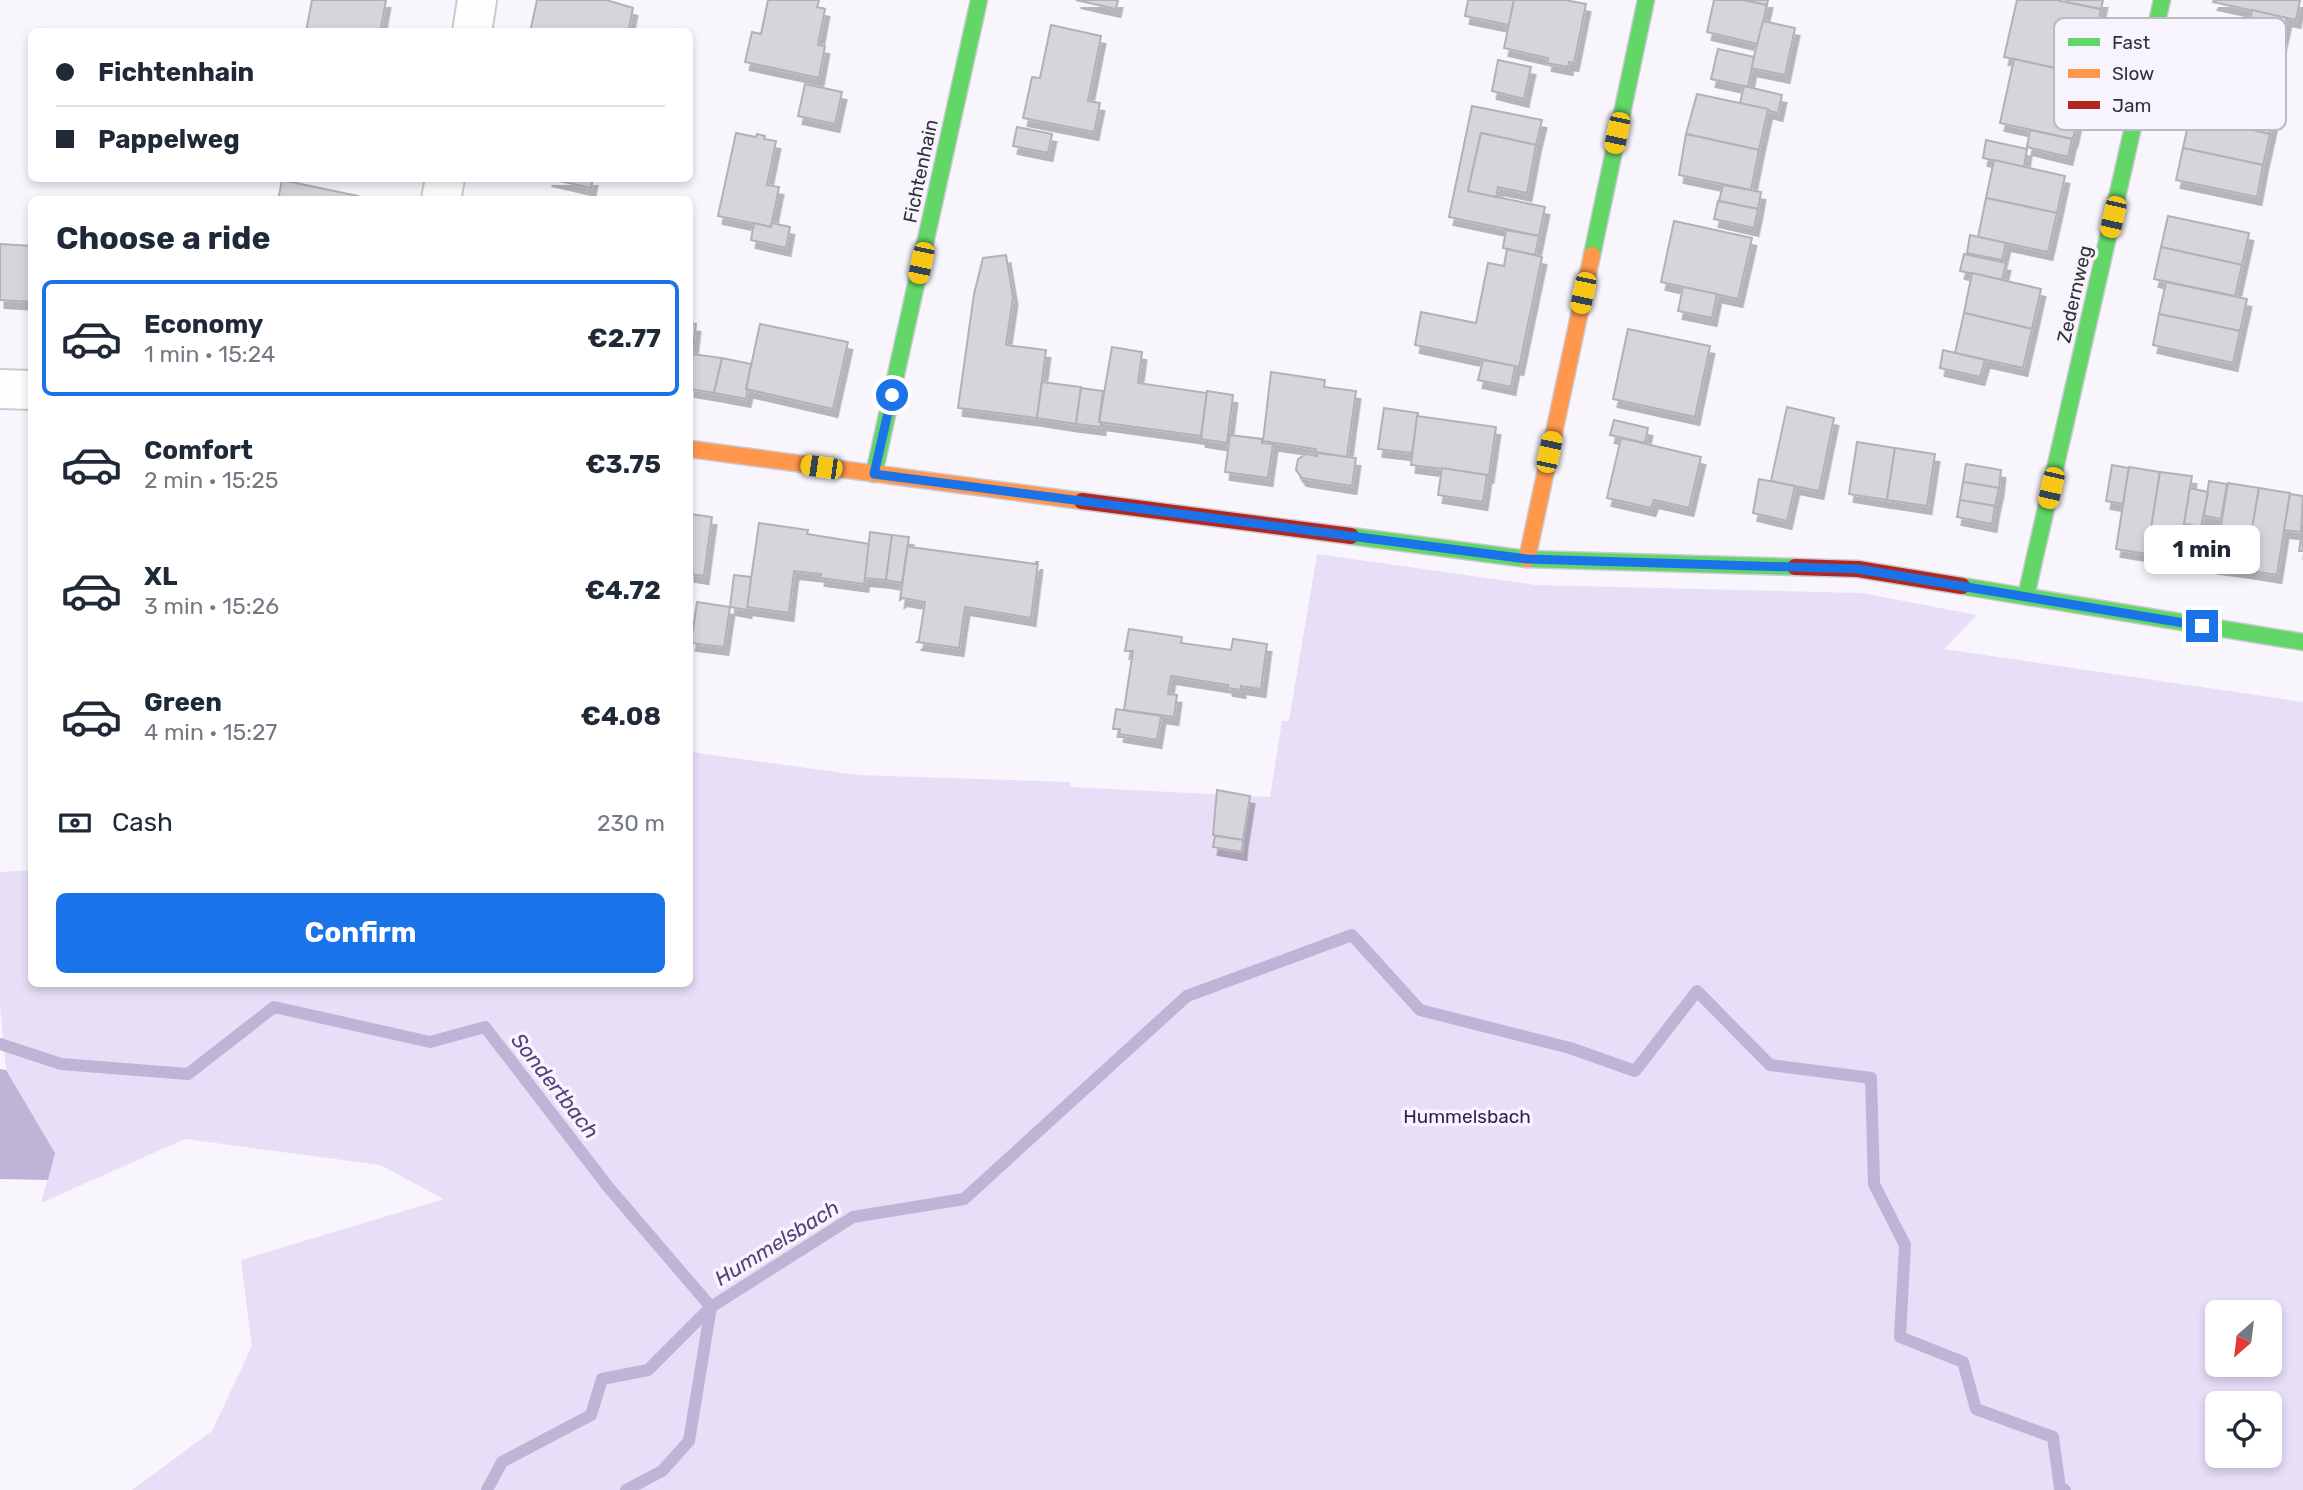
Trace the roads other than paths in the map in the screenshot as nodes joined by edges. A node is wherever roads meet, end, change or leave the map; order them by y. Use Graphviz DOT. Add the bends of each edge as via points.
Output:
graph roads {
  1 [pos="477,0"];
  2 [pos="979,0"];
  3 [pos="1646,0"];
  4 [pos="2162,0"];
  5 [pos="2158,18"];
  6 [pos="473,28"];
  7 [pos="2132,130"];
  8 [pos="0,388"];
  9 [pos="28,390"];
  10 [pos="693,449"];
  11 [pos="874,474"];
  12 [pos="1527,559"];
  13 [pos="2026,596"];
  14 [pos="2303,642"];
  1 -- 6 [label="street"];
  2 -- 11 [label="street, Fichtenhain"];
  3 -- 12 [label="street"];
  4 -- 5 [label="street, Zedernweg"];
  7 -- 13 [label="street, Zedernweg"];
  8 -- 9 [label="street"];
  10 -- 11 [label="street"];
  11 -- 12 [label="street"];
  12 -- 13 [label="street" via="1858,569"];
  13 -- 14 [label="street"];
}
